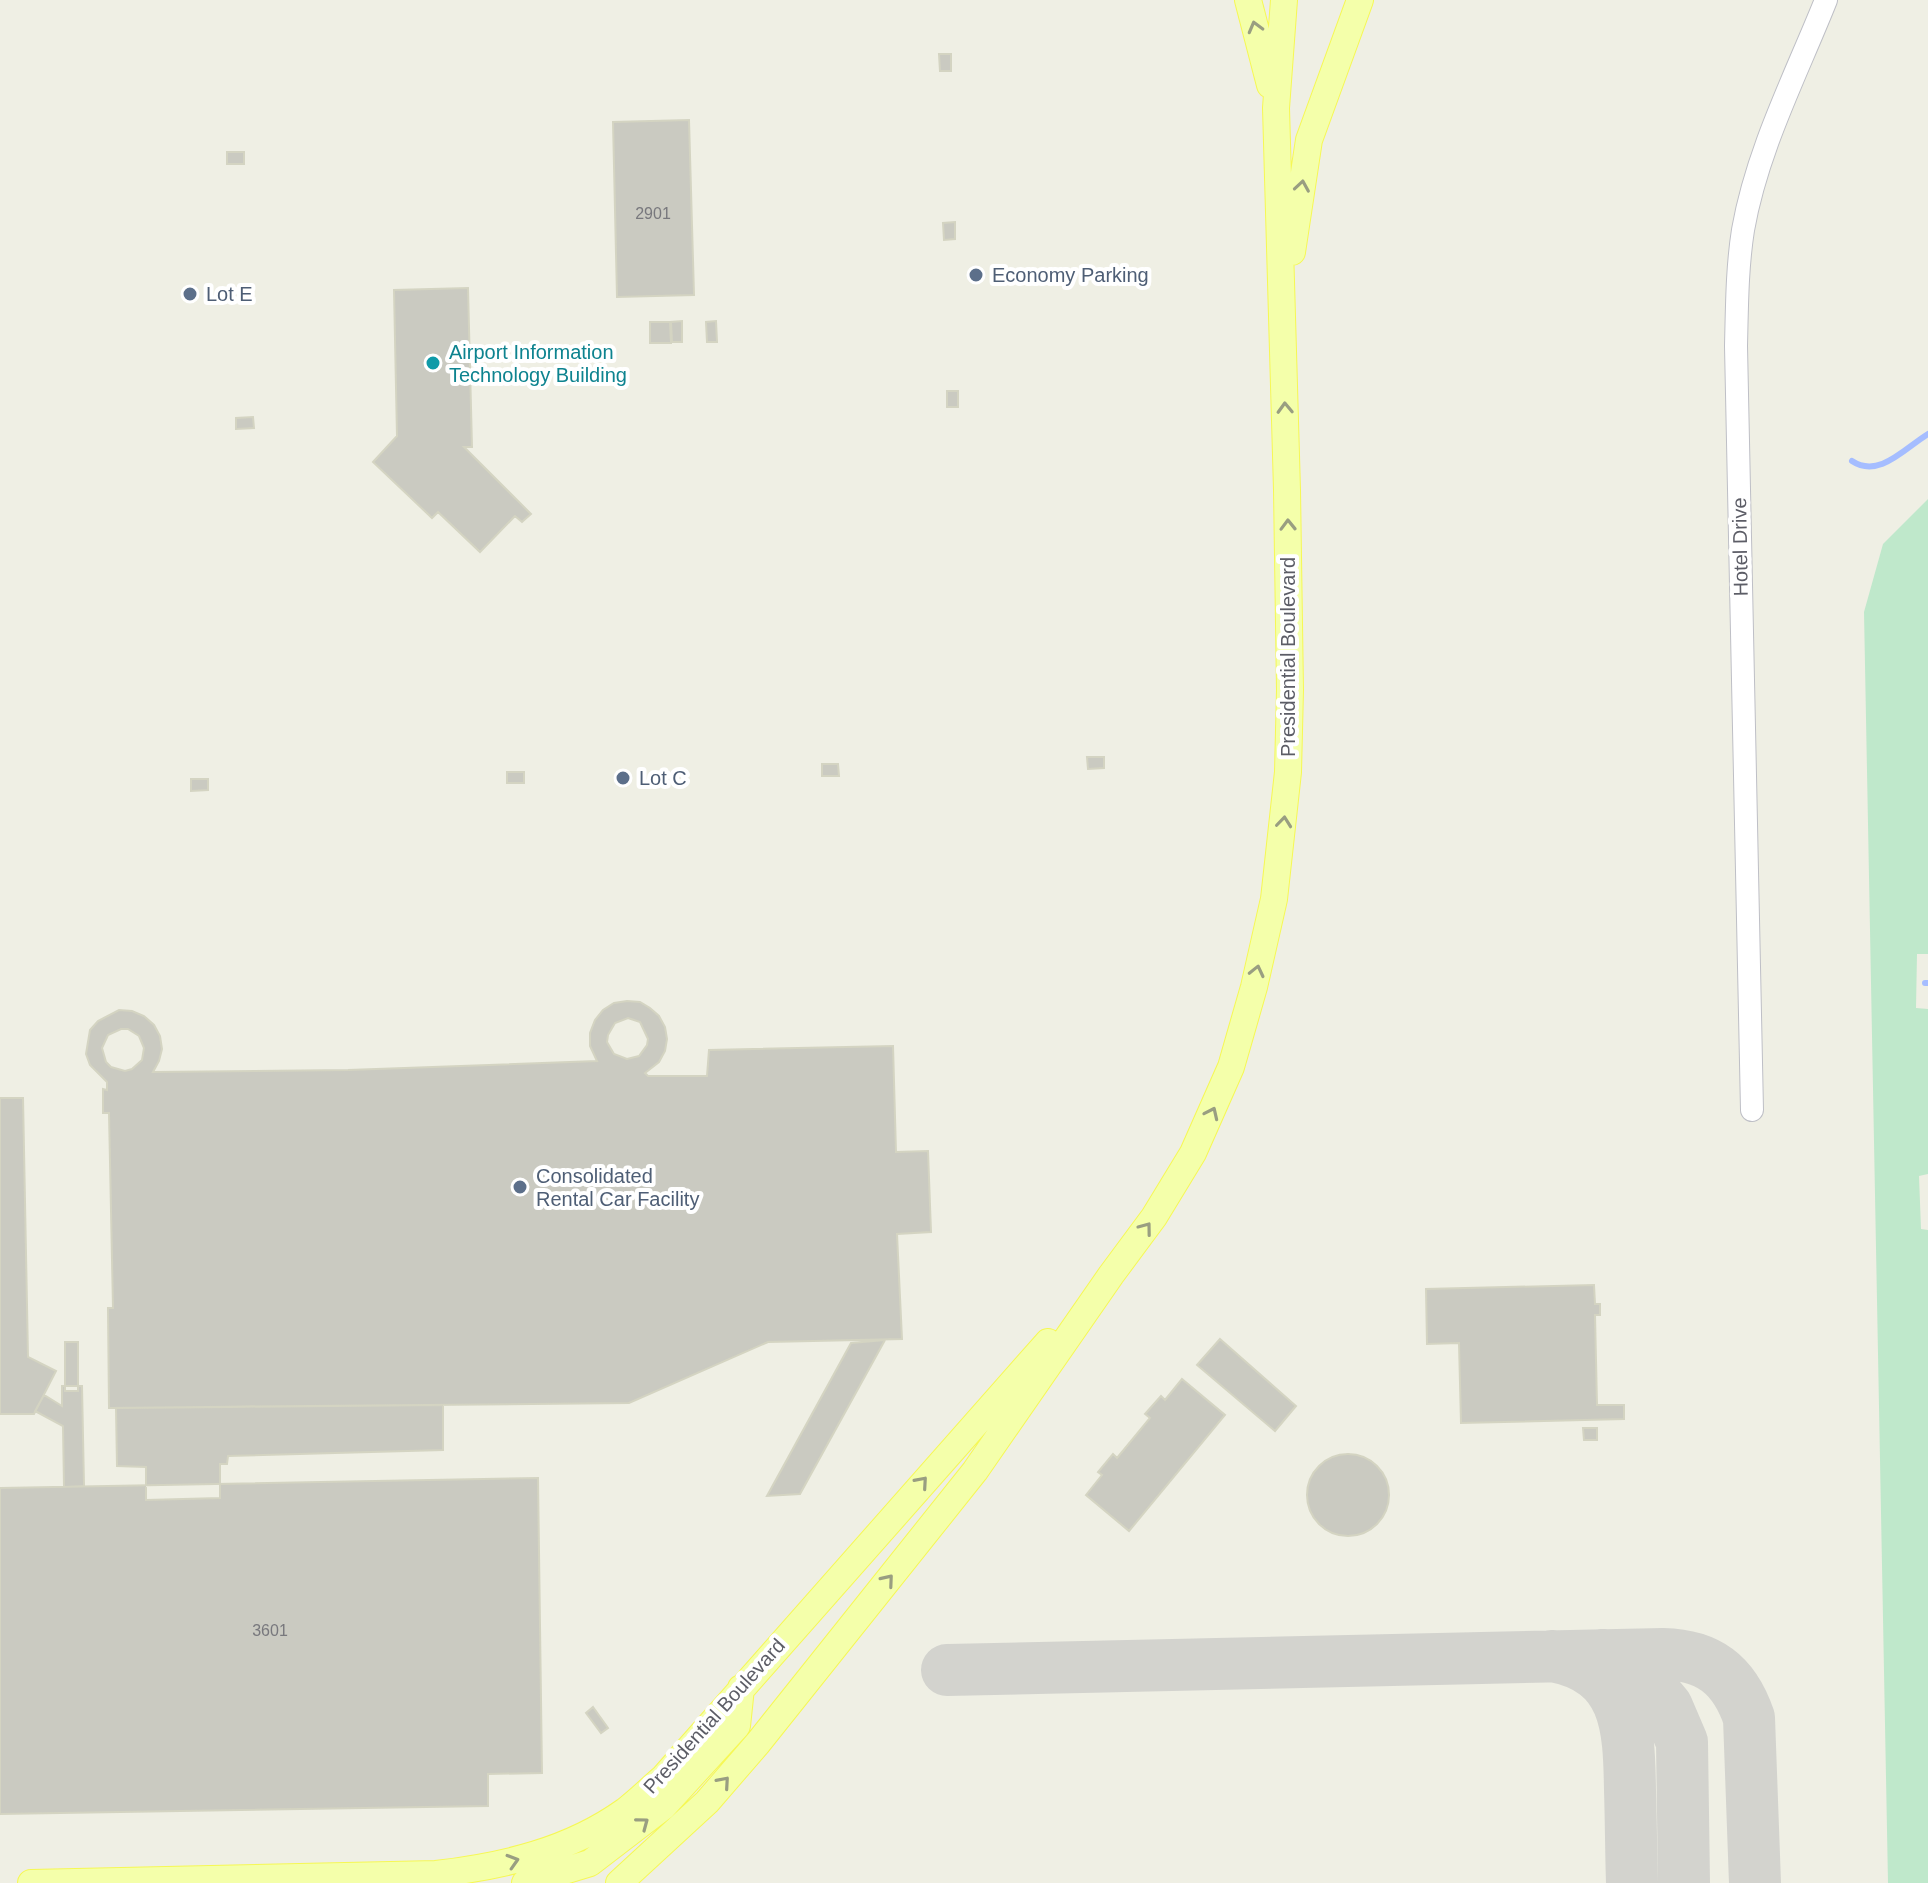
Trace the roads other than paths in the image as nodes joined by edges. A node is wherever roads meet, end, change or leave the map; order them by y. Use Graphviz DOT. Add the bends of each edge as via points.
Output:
graph roads {
  1 [pos="1248,0"];
  2 [pos="1284,0"];
  3 [pos="1360,0"];
  4 [pos="1826,0"];
  5 [pos="1276,108"];
  6 [pos="1282,319"];
  7 [pos="1752,1110"];
  8 [pos="1111,1275"];
  9 [pos="741,1688"];
  10 [pos="669,1837"];
  11 [pos="31,1883"];
  12 [pos="525,1883"];
  13 [pos="578,1883"];
  14 [pos="619,1883"];
  5 -- 1 [label="main road, one-way"];
  2 -- 5 [label="main road, Presidential Boulevard"];
  6 -- 3 [label="main road, one-way" via="1309,140"];
  4 -- 7 [label="street, Hotel Drive" via="1767,143 1737,271"];
  5 -- 6 [label="main road, Presidential Boulevard"];
  8 -- 6 [label="main road, Presidential Boulevard, one-way" via="1178,1179 1218,1101 1239,1042 1274,899 1288,772 1290,690"];
  9 -- 8 [label="main road, Presidential Boulevard, one-way"];
  10 -- 8 [label="main road, Presidential Boulevard, one-way" via="758,1743 931,1529"];
  11 -- 9 [label="main road, Presidential Boulevard, one-way" via="408,1876 494,1867 583,1837 626,1811 663,1778"];
  12 -- 9 [label="main road, one-way" via="590,1863 663,1807 737,1726"];
  10 -- 13 [label="main road"];
  10 -- 14 [label="main road, Presidential Boulevard"];
}
